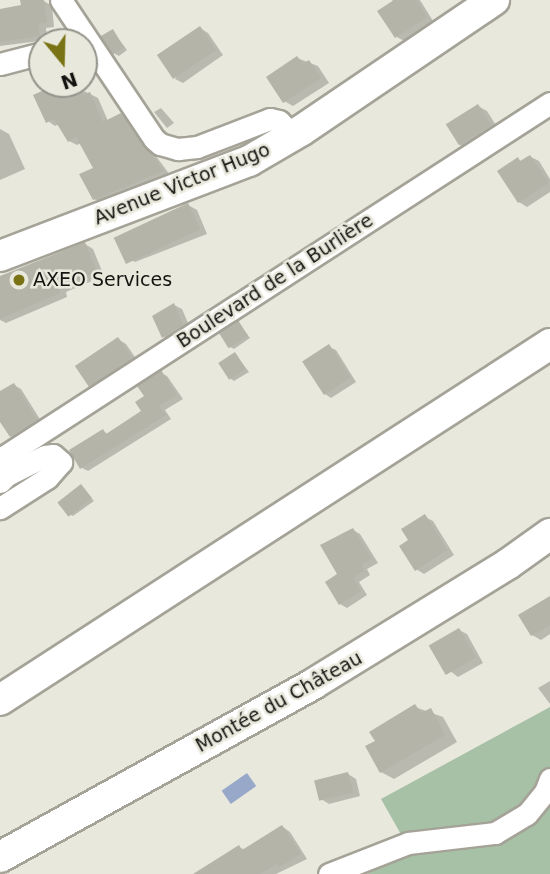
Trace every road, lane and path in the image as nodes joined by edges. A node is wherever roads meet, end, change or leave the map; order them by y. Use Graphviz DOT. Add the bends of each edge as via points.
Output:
graph roads {
  1 [pos="61,0"];
  2 [pos="494,0"];
  3 [pos="77,28"];
  4 [pos="28,57"];
  5 [pos="98,61"];
  6 [pos="0,64"];
  7 [pos="550,103"];
  8 [pos="293,136"];
  9 [pos="0,257"];
  10 [pos="550,344"];
  11 [pos="0,459"];
  12 [pos="0,482"];
  13 [pos="0,508"];
  14 [pos="550,534"];
  15 [pos="0,700"];
  16 [pos="550,779"];
  17 [pos="0,857"];
  18 [pos="329,874"];
  1 -- 3 [label="street"];
  2 -- 8 [label="street, Avenue Victor Hugo"];
  4 -- 6 [label="street"];
  5 -- 8 [label="street" via="160,144 197,148 270,118"];
  7 -- 11 [label="street, Boulevard de la Burlière"];
  8 -- 9 [label="street, Avenue Victor Hugo" via="249,161"];
  10 -- 15 [label="street"];
  12 -- 13 [label="street" via="46,456 61,462 47,478"];
  14 -- 17 [label="street, Montée du Château" via="313,684"];
  16 -- 18 [label="street" via="527,814 495,833 408,843"];
}
